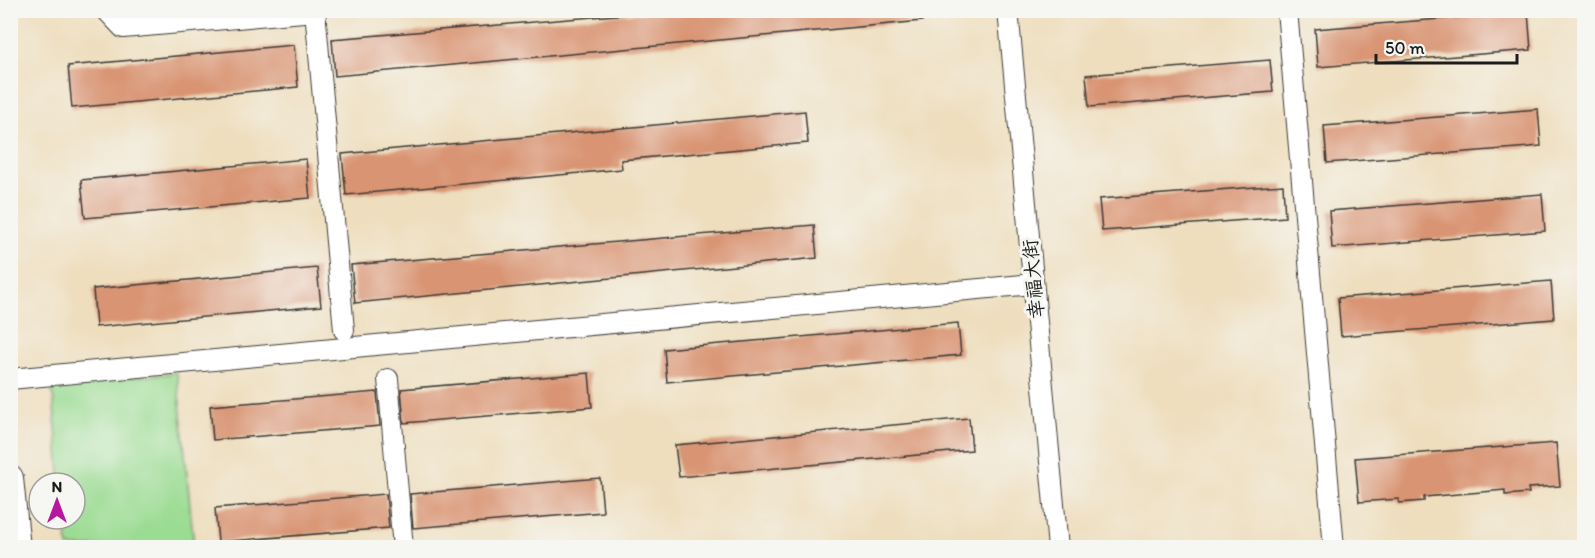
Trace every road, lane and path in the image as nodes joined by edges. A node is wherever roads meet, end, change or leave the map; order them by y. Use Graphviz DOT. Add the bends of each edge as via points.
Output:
graph roads {
  1 [pos="106,10"];
  2 [pos="1008,10"];
  3 [pos="1287,10"];
  4 [pos="315,11"];
  5 [pos="1034,284"];
  6 [pos="344,330"];
  7 [pos="10,379"];
  8 [pos="388,379"];
  9 [pos="10,478"];
  10 [pos="17,548"];
  11 [pos="403,548"];
  12 [pos="1058,548"];
  13 [pos="1334,548"];
  1 -- 4 [label="street" via="123,28"];
  2 -- 5 [label="street, 幸福大街"];
  3 -- 13 [label="street"];
  4 -- 6 [label="street"];
  5 -- 7 [label="street"];
  5 -- 12 [label="street, 幸福大街"];
  8 -- 11 [label="street"];
  9 -- 10 [label="main road"];
}
